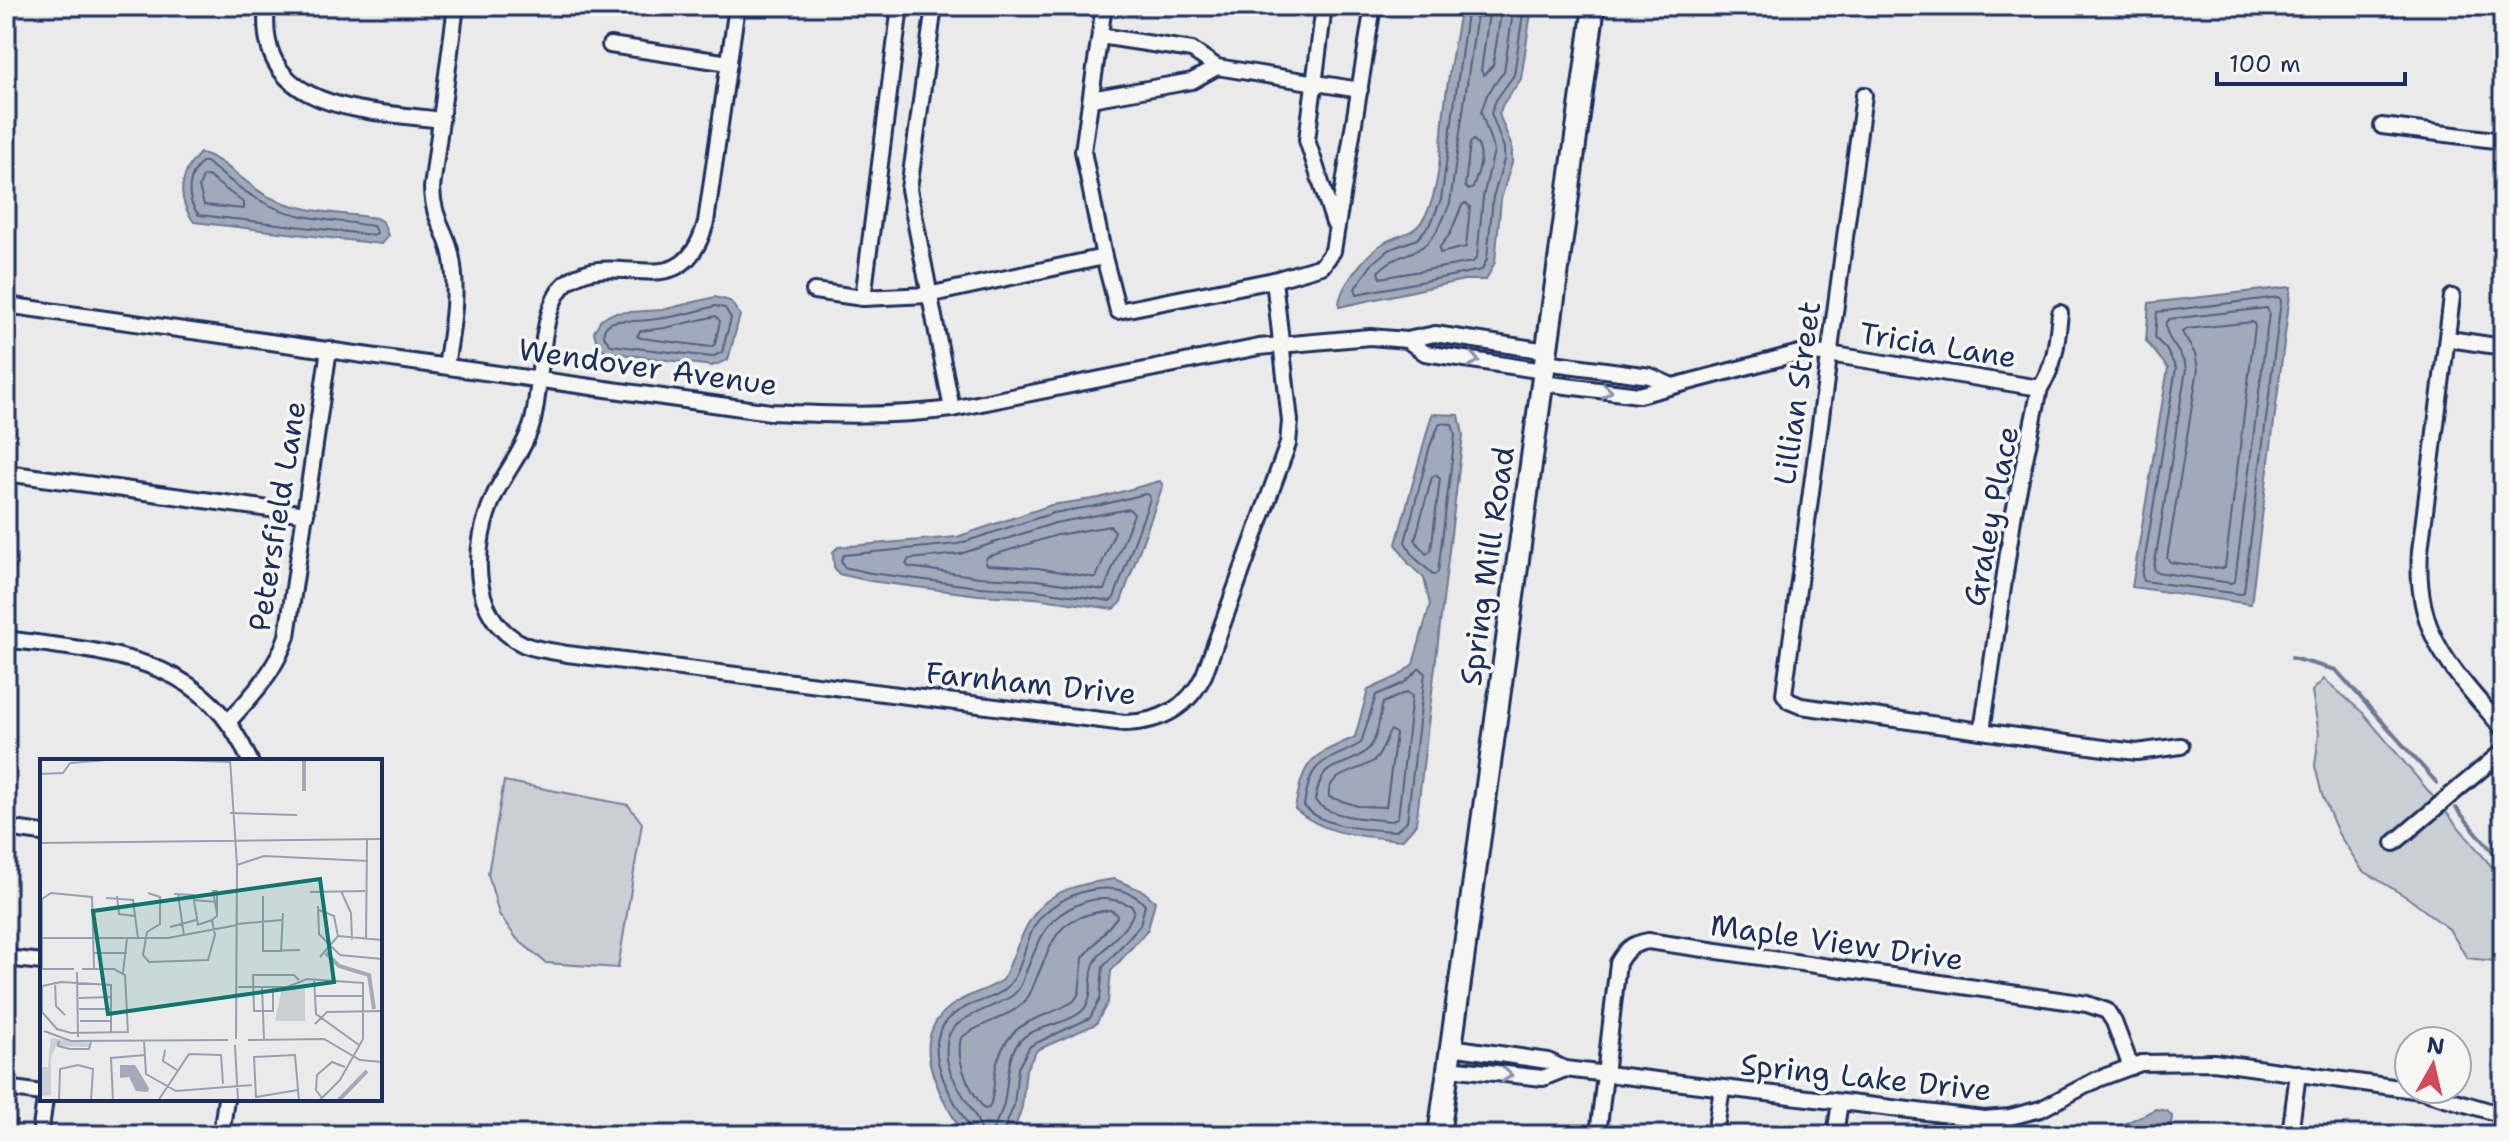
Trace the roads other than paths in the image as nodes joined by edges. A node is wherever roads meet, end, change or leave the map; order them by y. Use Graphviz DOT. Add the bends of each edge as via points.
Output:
graph roads {
  1 [pos="267,6"];
  2 [pos="456,6"];
  3 [pos="737,6"];
  4 [pos="900,6"];
  5 [pos="934,6"];
  6 [pos="1104,6"];
  7 [pos="1324,6"];
  8 [pos="1373,6"];
  9 [pos="1594,6"];
  10 [pos="1100,36"];
  11 [pos="610,45"];
  12 [pos="729,63"];
  13 [pos="1217,67"];
  14 [pos="1314,83"];
  15 [pos="1360,90"];
  16 [pos="1864,95"];
  17 [pos="1091,99"];
  18 [pos="441,120"];
  19 [pos="2382,126"];
  20 [pos="2503,141"];
  21 [pos="1335,227"];
  22 [pos="1104,257"];
  23 [pos="1274,280"];
  24 [pos="814,291"];
  25 [pos="928,295"];
  26 [pos="2452,297"];
  27 [pos="863,298"];
  28 [pos="6,305"];
  29 [pos="2060,313"];
  30 [pos="2449,339"];
  31 [pos="1281,343"];
  32 [pos="2503,347"];
  33 [pos="329,349"];
  34 [pos="1829,354"];
  35 [pos="446,366"];
  36 [pos="1545,367"];
  37 [pos="540,378"];
  38 [pos="1670,385"];
  39 [pos="2040,388"];
  40 [pos="952,409"];
  41 [pos="6,473"];
  42 [pos="306,514"];
  43 [pos="6,639"];
  44 [pos="229,721"];
  45 [pos="2503,729"];
  46 [pos="1982,731"];
  47 [pos="2181,746"];
  48 [pos="2503,751"];
  49 [pos="249,759"];
  50 [pos="6,828"];
  51 [pos="40,833"];
  52 [pos="2394,843"];
  53 [pos="6,958"];
  54 [pos="40,962"];
  55 [pos="1451,1047"];
  56 [pos="2131,1067"];
  57 [pos="1448,1068"];
  58 [pos="1565,1069"];
  59 [pos="2298,1073"];
  60 [pos="1606,1074"];
  61 [pos="6,1088"];
  62 [pos="1722,1088"];
  63 [pos="40,1093"];
  64 [pos="45,1101"];
  65 [pos="226,1101"];
  66 [pos="1840,1102"];
  67 [pos="2503,1115"];
  68 [pos="40,1135"];
  69 [pos="221,1135"];
  70 [pos="1439,1135"];
  71 [pos="1598,1135"];
  72 [pos="1715,1135"];
  73 [pos="1835,1135"];
  74 [pos="2290,1135"];
  1 -- 18 [label="street" via="270,49 295,87 342,107"];
  2 -- 18 [label="street"];
  3 -- 12 [label="street"];
  4 -- 27 [label="street"];
  5 -- 25 [label="street" via="909,189"];
  6 -- 10 [label="street"];
  7 -- 14 [label="street"];
  8 -- 15 [label="street"];
  9 -- 36 [label="street, Spring Mill Road"];
  10 -- 13 [label="street" via="1192,50"];
  10 -- 17 [label="street"];
  11 -- 12 [label="street"];
  12 -- 37 [label="street" via="701,241 691,257 669,270 646,274 606,268 569,280 550,308"];
  13 -- 14 [label="street"];
  13 -- 17 [label="street" via="1192,81"];
  14 -- 15 [label="street"];
  14 -- 21 [label="street" via="1307,140"];
  15 -- 21 [label="street"];
  16 -- 34 [label="street, Lillian Street"];
  17 -- 22 [label="street" via="1083,151"];
  18 -- 35 [label="street" via="433,210 451,250 456,285"];
  19 -- 20 [label="street"];
  21 -- 23 [label="street" via="1333,251 1322,266"];
  22 -- 23 [label="street" via="1118,311"];
  22 -- 25 [label="street"];
  23 -- 31 [label="street"];
  24 -- 27 [label="street"];
  25 -- 27 [label="street"];
  25 -- 40 [label="street"];
  26 -- 30 [label="street"];
  28 -- 33 [label="street, Wendover Avenue"];
  29 -- 39 [label="street, Graley Place" via="2055,359"];
  30 -- 32 [label="street"];
  30 -- 45 [label="street" via="2420,551 2420,602 2442,656"];
  31 -- 36 [label="street, Wendover Avenue" via="1407,340 1425,353"];
  31 -- 37 [label="street, Farnham Drive" via="1288,444 1200,683 1171,713 1142,723 526,646 498,624 483,596 478,552 495,494 533,423"];
  31 -- 40 [label="street, Wendover Avenue"];
  33 -- 35 [label="street, Wendover Avenue"];
  33 -- 42 [label="street, Petersfield Lane"];
  34 -- 38 [label="street, Tricia Lane" via="1799,353"];
  34 -- 39 [label="street, Tricia Lane"];
  34 -- 46 [label="street, Lillian Street" via="1786,698 1801,706"];
  35 -- 37 [label="street, Wendover Avenue"];
  36 -- 38 [label="street" via="1650,376"];
  36 -- 38 [label="street, Tricia Lane, one-way" via="1639,395"];
  36 -- 55 [label="street, Spring Mill Road"];
  37 -- 40 [label="street, Wendover Avenue" via="770,412 857,417"];
  39 -- 46 [label="street, Graley Place" via="2012,526"];
  41 -- 42 [label="street"];
  42 -- 44 [label="street, Petersfield Lane" via="283,647 271,672"];
  43 -- 44 [label="street" via="141,660 194,687"];
  44 -- 49 [label="street"];
  46 -- 47 [label="street" via="2137,752"];
  48 -- 52 [label="street"];
  50 -- 51 [label="street"];
  53 -- 54 [label="street"];
  55 -- 57 [label="street, Spring Mill Road"];
  55 -- 58 [label="street, Spring Lake Drive" via="1548,1061"];
  56 -- 59 [label="street, Spring Lake Drive" via="2214,1062"];
  56 -- 60 [label="street, Maple View Drive" via="2107,1011 2087,1004 1648,941 1626,950 1618,963"];
  56 -- 66 [label="street, Spring Lake Drive" via="2041,1109 2010,1117 1984,1119"];
  57 -- 58 [label="street, one-way" via="1543,1078"];
  57 -- 70 [label="street, Spring Mill Road"];
  58 -- 60 [label="street, Spring Lake Drive"];
  59 -- 67 [label="street, Spring Lake Drive" via="2421,1091"];
  59 -- 74 [label="street"];
  60 -- 62 [label="street, Spring Lake Drive"];
  60 -- 71 [label="street, Maple View Drive"];
  61 -- 63 [label="street"];
  62 -- 66 [label="street, Spring Lake Drive"];
  62 -- 72 [label="street"];
  64 -- 68 [label="street"];
  65 -- 69 [label="street"];
  66 -- 73 [label="street"];
}
